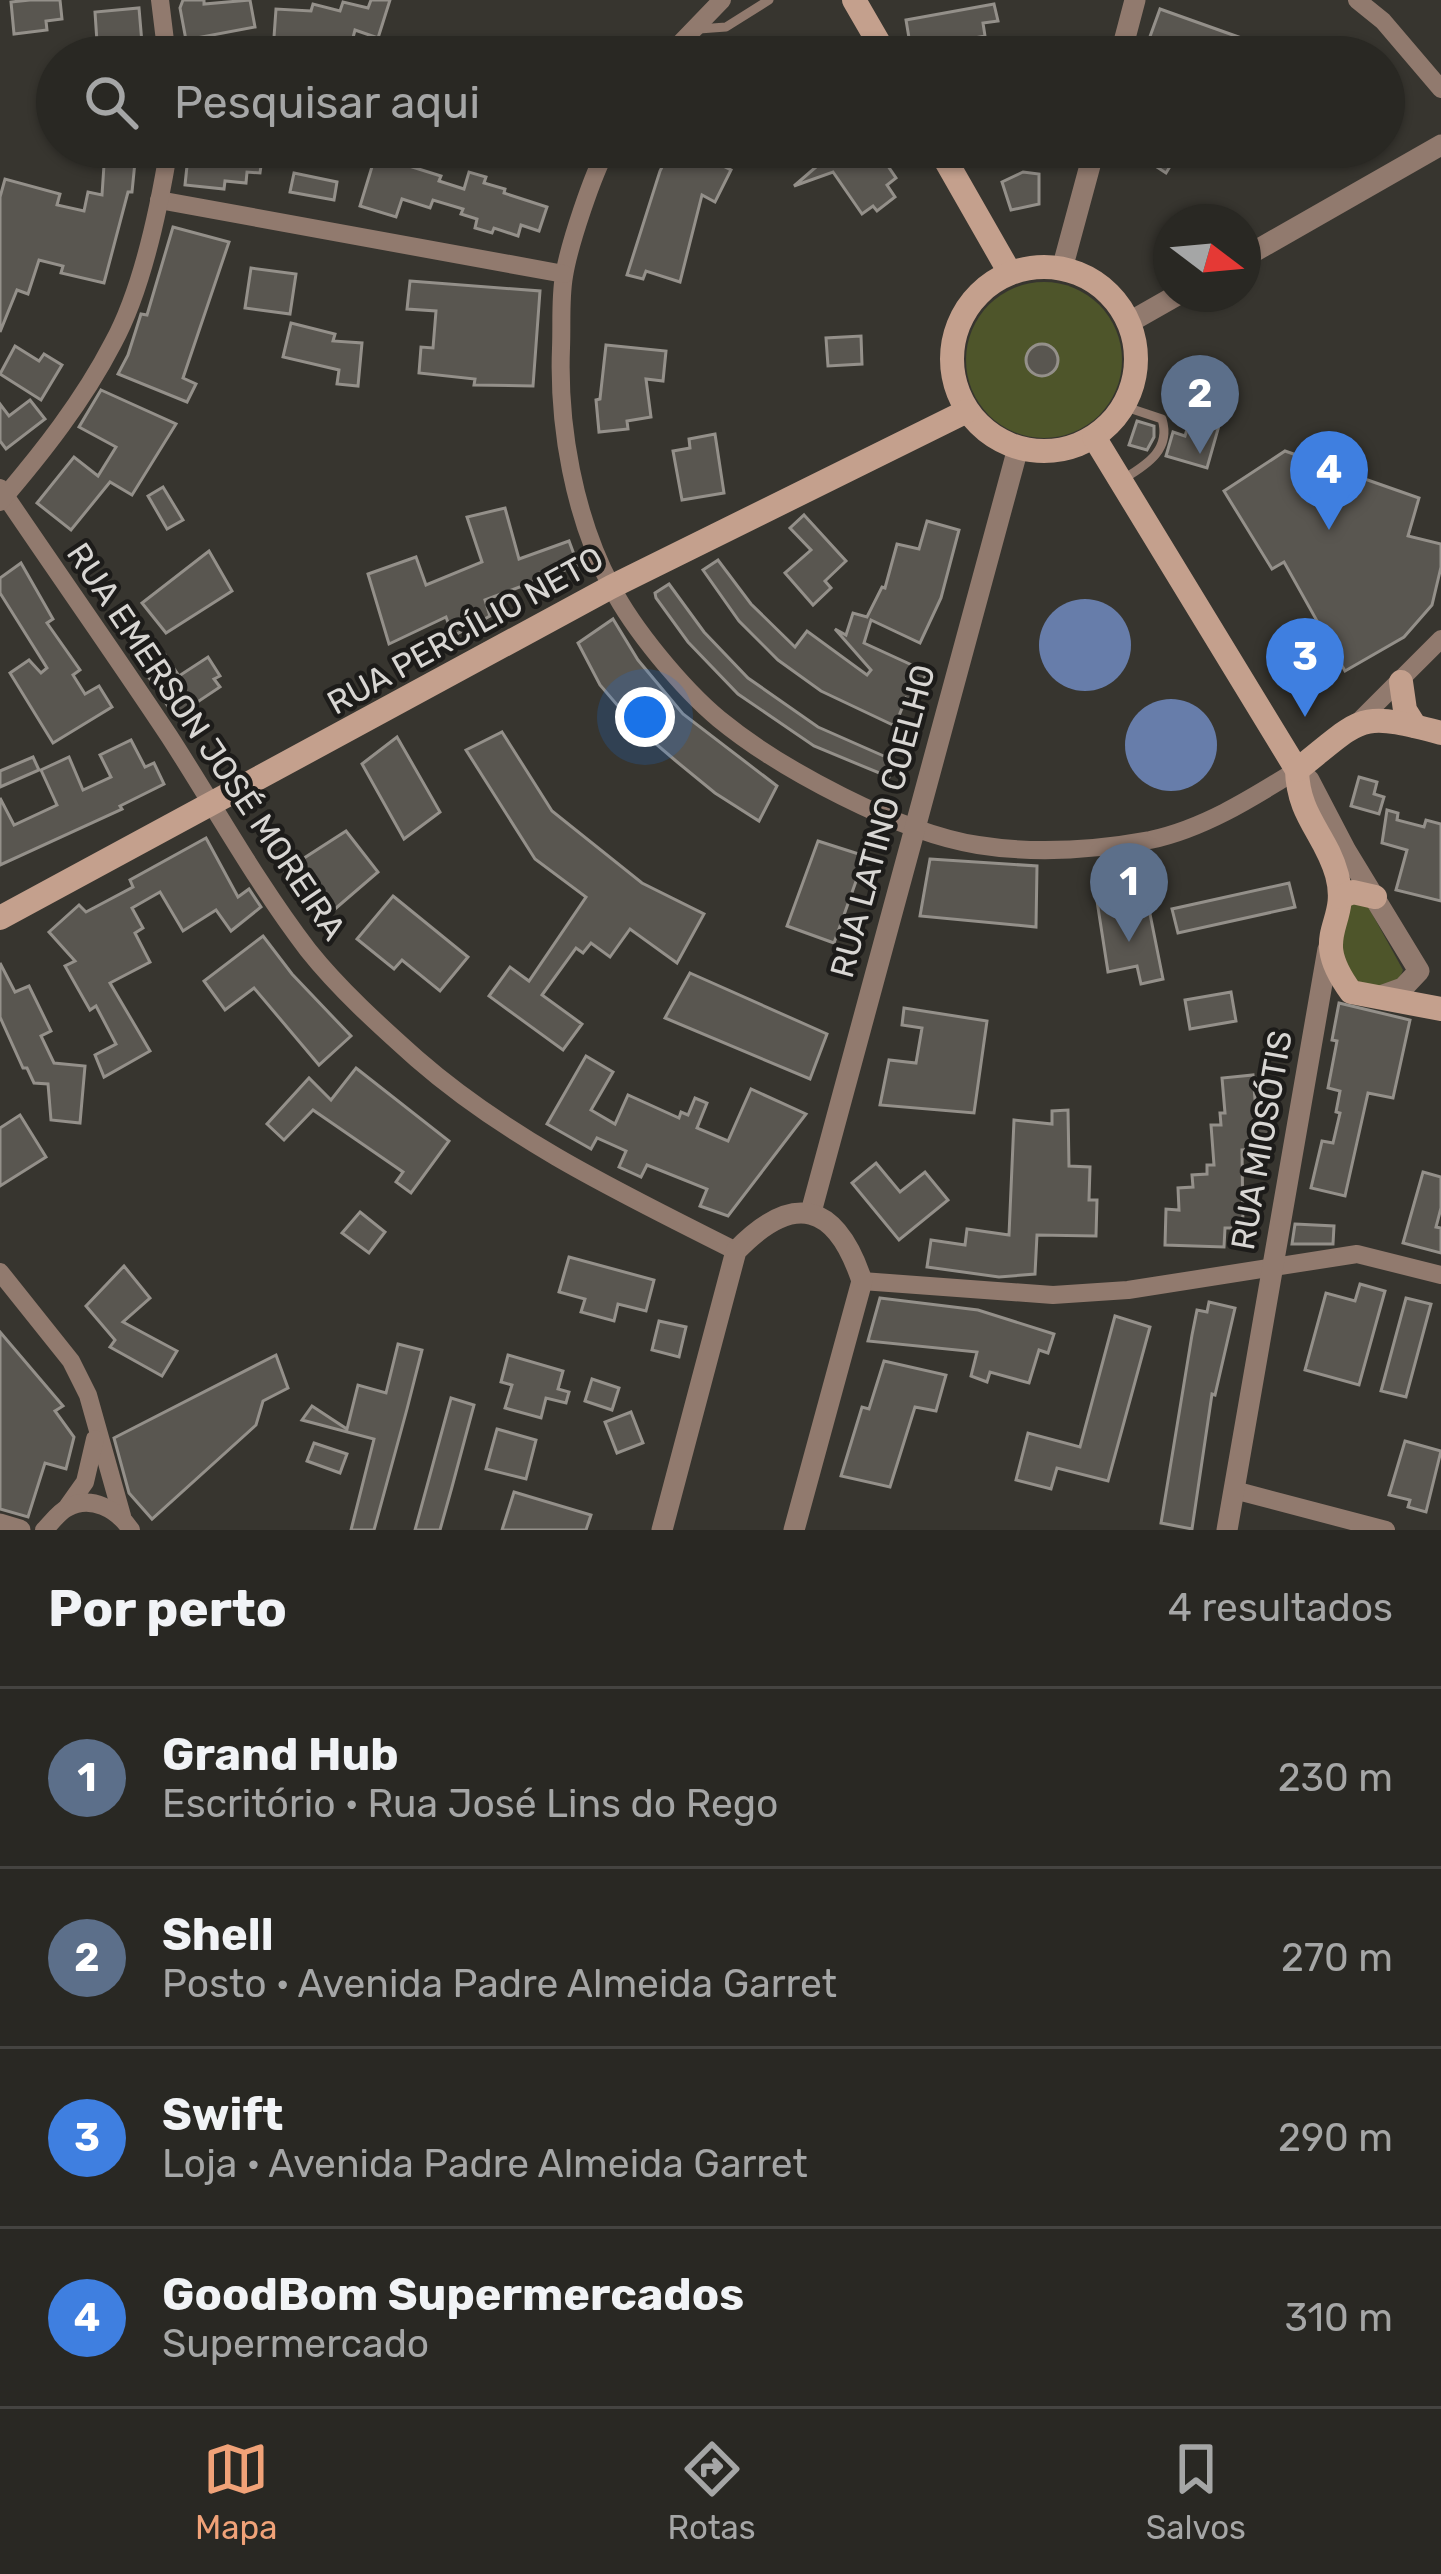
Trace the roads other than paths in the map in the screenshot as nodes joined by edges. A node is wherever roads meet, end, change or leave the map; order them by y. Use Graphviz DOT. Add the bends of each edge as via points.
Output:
graph roads {
  1 [pos="160,0"];
  2 [pos="722,0"];
  3 [pos="769,0"];
  4 [pos="854,0"];
  5 [pos="1136,0"];
  6 [pos="1358,0"];
  7 [pos="694,29"];
  8 [pos="164,36"];
  9 [pos="687,36"];
  10 [pos="875,36"];
  11 [pos="1126,36"];
  12 [pos="1396,36"];
  13 [pos="1405,46"];
  14 [pos="1441,88"];
  15 [pos="1441,145"];
  16 [pos="1405,166"];
  17 [pos="165,168"];
  18 [pos="601,168"];
  19 [pos="950,168"];
  20 [pos="1089,168"];
  21 [pos="1401,168"];
  22 [pos="159,200"];
  23 [pos="1261,248"];
  24 [pos="1062,269"];
  25 [pos="1010,273"];
  26 [pos="564,274"];
  27 [pos="1153,309"];
  28 [pos="1129,323"];
  29 [pos="1123,406"];
  30 [pos="968,411"];
  31 [pos="1094,436"];
  32 [pos="1018,448"];
  33 [pos="1120,480"];
  34 [pos="2,495"];
  35 [pos="611,587"];
  36 [pos="1441,639"];
  37 [pos="1401,682"];
  38 [pos="1358,722"];
  39 [pos="1415,726"];
  40 [pos="1441,733"];
  41 [pos="1297,770"];
  42 [pos="211,807"];
  43 [pos="914,828"];
  44 [pos="1340,897"];
  45 [pos="1375,897"];
  46 [pos="0,919"];
  47 [pos="1328,949"];
  48 [pos="1351,992"];
  49 [pos="1378,997"];
  50 [pos="1319,1005"];
  51 [pos="1441,1009"];
  52 [pos="811,1212"];
  53 [pos="736,1251"];
  54 [pos="1271,1270"];
  55 [pos="0,1272"];
  56 [pos="1441,1275"];
  57 [pos="862,1281"];
  58 [pos="97,1428"];
  59 [pos="1234,1490"];
  60 [pos="68,1506"];
  61 [pos="126,1523"];
  62 [pos="0,1524"];
  63 [pos="20,1530"];
  64 [pos="44,1530"];
  65 [pos="662,1530"];
  66 [pos="794,1530"];
  67 [pos="1227,1530"];
  68 [pos="1386,1530"];
  1 -- 8 [label="street"];
  2 -- 7 [label="street"];
  3 -- 7 [label="lane" via="726,28"];
  4 -- 10 [label="main road"];
  5 -- 11 [label="street"];
  6 -- 12 [label="street"];
  7 -- 9 [label="street"];
  13 -- 14 [label="street"];
  15 -- 16 [label="street"];
  17 -- 22 [label="street"];
  18 -- 26 [label="street"];
  19 -- 25 [label="main road"];
  20 -- 24 [label="street"];
  21 -- 23 [label="street"];
  22 -- 26 [label="street"];
  22 -- 34 [label="street" via="116,339 73,411"];
  24 -- 25 [label="main road"];
  24 -- 28 [label="main road" via="1095,282"];
  25 -- 30 [label="main road" via="973,301 953,343 952,367"];
  26 -- 35 [label="street" via="560,386 571,468"];
  27 -- 28 [label="street"];
  28 -- 29 [label="main road" via="1135,365"];
  29 -- 31 [label="main road"];
  29 -- 33 [label="lane" via="1157,416 1166,430 1152,460"];
  30 -- 32 [label="main road"];
  30 -- 35 [label="main road, RUA PERCÍLIO NETO"];
  31 -- 32 [label="main road" via="1057,451"];
  31 -- 33 [label="main road"];
  32 -- 43 [label="street, RUA LATINO COELHO"];
  33 -- 41 [label="main road"];
  34 -- 42 [label="street, RUA EMERSON JOSÉ MOREIRA"];
  35 -- 42 [label="main road, RUA PERCÍLIO NETO"];
  35 -- 43 [label="street" via="655,650 719,718 822,787"];
  36 -- 37 [label="street"];
  37 -- 38 [label="street"];
  37 -- 39 [label="main road"];
  38 -- 39 [label="main road"];
  38 -- 41 [label="main road"];
  39 -- 40 [label="main road"];
  41 -- 43 [label="street" via="1210,820 1153,839 1029,850"];
  41 -- 44 [label="main road" via="1297,796"];
  41 -- 45 [label="street"];
  42 -- 46 [label="main road, RUA PERCÍLIO NETO"];
  42 -- 53 [label="street, RUA EMERSON JOSÉ MOREIRA" via="310,953 419,1060 575,1168"];
  43 -- 52 [label="street, RUA LATINO COELHO"];
  44 -- 45 [label="main road"];
  44 -- 47 [label="main road, RUA MIOSÓTIS"];
  45 -- 49 [label="street" via="1419,971"];
  47 -- 48 [label="main road"];
  47 -- 50 [label="street, RUA MIOSÓTIS"];
  48 -- 49 [label="main road"];
  48 -- 50 [label="street" via="1328,994"];
  49 -- 51 [label="main road"];
  50 -- 54 [label="street, RUA MIOSÓTIS"];
  52 -- 53 [label="street" via="756,1229"];
  52 -- 57 [label="street" via="837,1228"];
  53 -- 65 [label="street"];
  54 -- 56 [label="street" via="1357,1254"];
  54 -- 57 [label="street" via="1053,1295"];
  54 -- 59 [label="street, RUA MIOSÓTIS"];
  55 -- 58 [label="street" via="71,1361"];
  57 -- 66 [label="street"];
  58 -- 60 [label="street" via="91,1466"];
  58 -- 61 [label="street"];
  59 -- 67 [label="street, RUA MIOSÓTIS"];
  59 -- 68 [label="street"];
  60 -- 61 [label="street" via="100,1504"];
  60 -- 64 [label="street"];
  62 -- 63 [label="street"];
}
